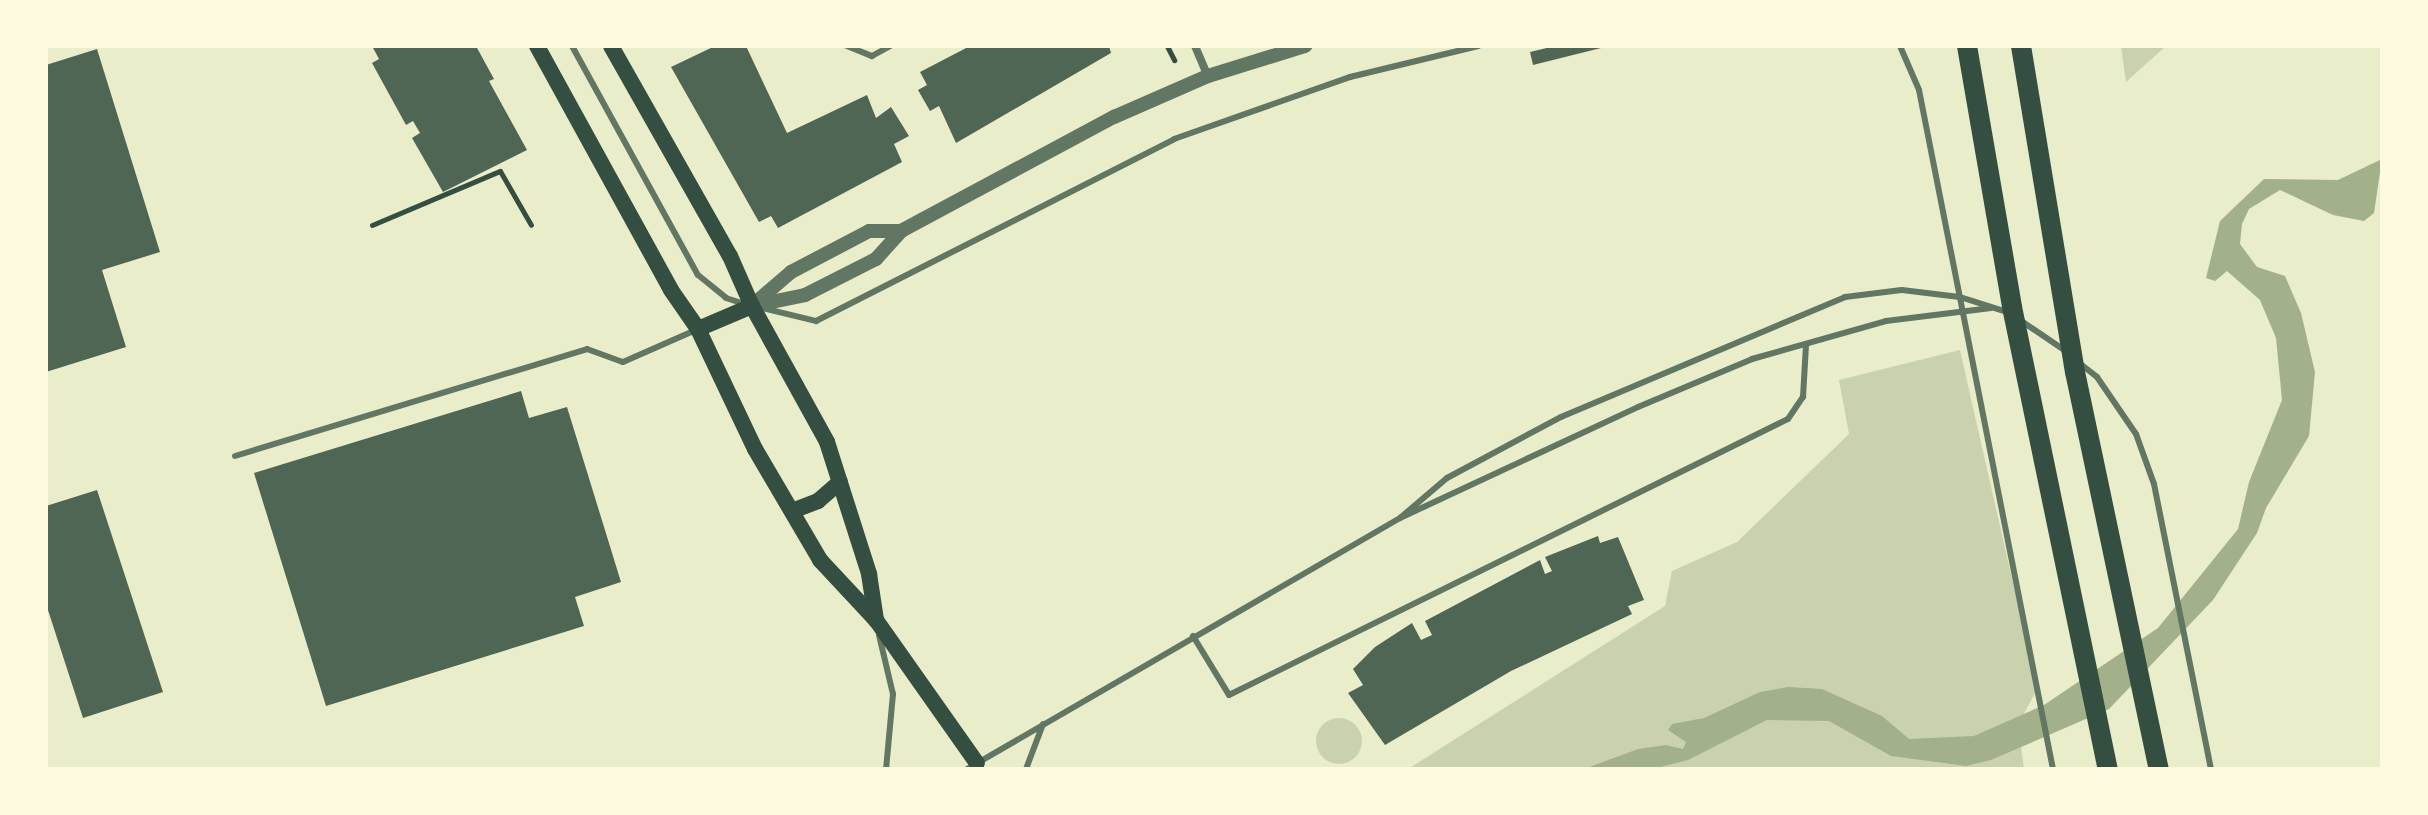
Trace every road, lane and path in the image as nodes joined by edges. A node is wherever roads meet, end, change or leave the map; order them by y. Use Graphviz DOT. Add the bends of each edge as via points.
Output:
graph roads {
  1 [pos="537,46"];
  2 [pos="572,46"];
  3 [pos="611,46"];
  4 [pos="847,46"];
  5 [pos="890,46"];
  6 [pos="1167,46"];
  7 [pos="1195,46"];
  8 [pos="1305,46"];
  9 [pos="1478,46"];
  10 [pos="1900,46"];
  11 [pos="1967,46"];
  12 [pos="2021,46"];
  13 [pos="1174,60"];
  14 [pos="1208,76"];
  15 [pos="372,225"];
  16 [pos="531,225"];
  17 [pos="901,231"];
  18 [pos="752,306"];
  19 [pos="2012,307"];
  20 [pos="1959,309"];
  21 [pos="698,329"];
  22 [pos="1806,345"];
  23 [pos="235,456"];
  24 [pos="840,482"];
  25 [pos="792,511"];
  26 [pos="1400,518"];
  27 [pos="876,620"];
  28 [pos="1193,636"];
  29 [pos="1044,724"];
  30 [pos="974,767"];
  31 [pos="2159,768"];
  32 [pos="2211,768"];
  33 [pos="886,769"];
  34 [pos="1026,769"];
  35 [pos="2053,769"];
  36 [pos="2108,769"];
  1 -- 21 [label="main road" via="671,290"];
  2 -- 18 [label="lane" via="698,275 726,298"];
  3 -- 18 [label="main road" via="730,256"];
  4 -- 5 [label="lane" via="872,56"];
  6 -- 13 [label="path"];
  7 -- 14 [label="street"];
  8 -- 14 [label="street"];
  9 -- 18 [label="lane" via="1350,77 1174,139 816,321"];
  10 -- 20 [label="lane" via="1919,90"];
  11 -- 19 [label="main road"];
  12 -- 31 [label="main road" via="2075,372"];
  14 -- 17 [label="street" via="1020,163"];
  15 -- 16 [label="path" via="500,171"];
  17 -- 18 [label="street" via="876,259 805,295"];
  17 -- 18 [label="street" via="869,231 791,272"];
  18 -- 21 [label="main road"];
  18 -- 24 [label="main road" via="797,381"];
  19 -- 20 [label="lane"];
  19 -- 36 [label="main road"];
  20 -- 22 [label="lane" via="1886,321"];
  20 -- 35 [label="lane"];
  21 -- 23 [label="lane" via="623,362 587,349"];
  21 -- 25 [label="main road" via="755,449"];
  22 -- 26 [label="lane" via="1752,359 1638,407"];
  22 -- 28 [label="lane" via="1803,397 1788,419 1229,695"];
  24 -- 25 [label="main road" via="818,501"];
  24 -- 27 [label="main road" via="869,574"];
  25 -- 27 [label="main road" via="820,560"];
  26 -- 28 [label="lane"];
  26 -- 32 [label="lane" via="1447,478 1561,417 1845,297 1902,290 1960,297 2004,310 2050,338 2097,377 2136,434 2167,539"];
  27 -- 30 [label="main road"];
  27 -- 33 [label="lane" via="893,694"];
  28 -- 29 [label="lane"];
  29 -- 30 [label="lane"];
  29 -- 34 [label="lane"];
}
